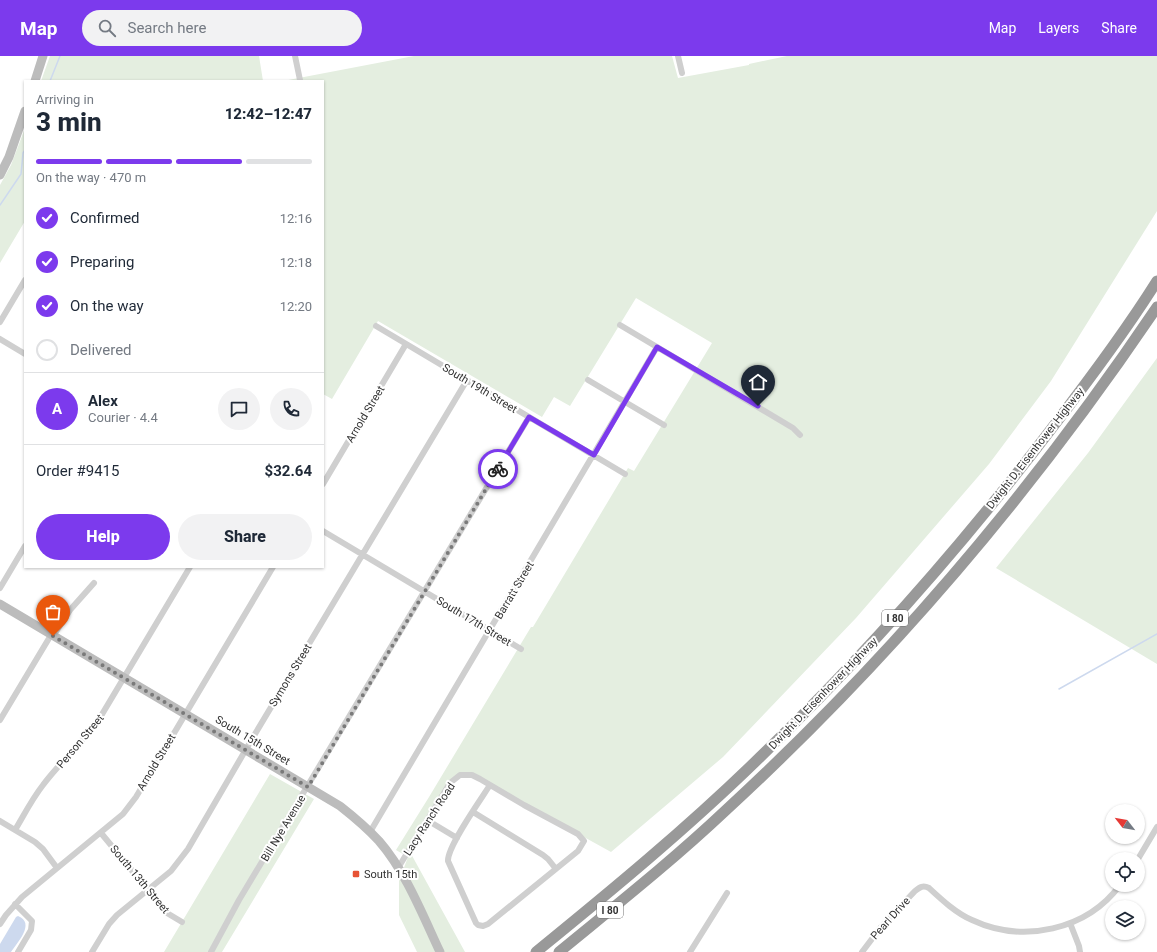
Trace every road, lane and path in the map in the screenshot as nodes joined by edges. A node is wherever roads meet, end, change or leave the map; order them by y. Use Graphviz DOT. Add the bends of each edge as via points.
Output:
graph roads {
  1 [pos="43,56"];
  2 [pos="295,56"];
  3 [pos="678,56"];
  4 [pos="682,73"];
  5 [pos="35,80"];
  6 [pos="300,80"];
  7 [pos="24,115"];
  8 [pos="0,175"];
  9 [pos="1157,281"];
  10 [pos="24,282"];
  11 [pos="1157,308"];
  12 [pos="0,322"];
  13 [pos="620,325"];
  14 [pos="376,326"];
  15 [pos="0,339"];
  16 [pos="406,344"];
  17 [pos="657,347"];
  18 [pos="24,353"];
  19 [pos="467,380"];
  20 [pos="588,380"];
  21 [pos="625,402"];
  22 [pos="529,417"];
  23 [pos="664,425"];
  24 [pos="800,436"];
  25 [pos="594,455"];
  26 [pos="625,474"];
  27 [pos="324,482"];
  28 [pos="324,532"];
  29 [pos="24,548"];
  30 [pos="362,555"];
  31 [pos="189,568"];
  32 [pos="272,568"];
  33 [pos="94,583"];
  34 [pos="0,588"];
  35 [pos="425,592"];
  36 [pos="0,604"];
  37 [pos="490,630"];
  38 [pos="52,635"];
  39 [pos="521,649"];
  40 [pos="124,677"];
  41 [pos="185,714"];
  42 [pos="0,720"];
  43 [pos="246,750"];
  44 [pos="490,785"];
  45 [pos="308,787"];
  46 [pos="473,812"];
  47 [pos="427,820"];
  48 [pos="0,821"];
  49 [pos="1157,827"];
  50 [pos="15,830"];
  51 [pos="101,832"];
  52 [pos="370,832"];
  53 [pos="457,838"];
  54 [pos="1142,852"];
  55 [pos="57,868"];
  56 [pos="398,868"];
  57 [pos="556,869"];
  58 [pos="148,890"];
  59 [pos="1114,892"];
  60 [pos="726,893"];
  61 [pos="15,904"];
  62 [pos="182,922"];
  63 [pos="1070,923"];
  64 [pos="0,924"];
  65 [pos="18,952"];
  66 [pos="92,952"];
  67 [pos="212,952"];
  68 [pos="440,952"];
  69 [pos="536,952"];
  70 [pos="559,952"];
  71 [pos="690,952"];
  72 [pos="862,952"];
  73 [pos="1080,952"];
  1 -- 5 [label="main road"];
  2 -- 6 [label="street"];
  3 -- 4 [label="street"];
  7 -- 8 [label="main road"];
  9 -- 69 [label="highway, Dwight D. Eisenhower Highway / I 80" via="1109,351 1019,472 903,610 755,763 662,847"];
  10 -- 12 [label="street"];
  11 -- 70 [label="highway, Dwight D. Eisenhower Highway / I 80" via="1066,435 990,532 915,619 798,741 725,811 662,868"];
  13 -- 17 [label="street"];
  14 -- 16 [label="street, South 19th Street"];
  15 -- 18 [label="street"];
  16 -- 19 [label="street, South 19th Street"];
  16 -- 27 [label="street, Arnold Street"];
  17 -- 21 [label="street, Barratt Street"];
  17 -- 24 [label="street" via="793,428"];
  19 -- 22 [label="street, South 19th Street"];
  19 -- 30 [label="street, Symons Street"];
  20 -- 21 [label="street"];
  21 -- 23 [label="street"];
  21 -- 25 [label="street, Barratt Street"];
  22 -- 25 [label="street, South 19th Street"];
  22 -- 35 [label="street, Bill Nye Avenue"];
  25 -- 26 [label="street, South 19th Street"];
  25 -- 37 [label="street, Barratt Street"];
  28 -- 30 [label="street, South 17th Street"];
  29 -- 34 [label="street"];
  30 -- 35 [label="street, South 17th Street"];
  30 -- 43 [label="street, Symons Street"];
  31 -- 40 [label="street, Person Street"];
  32 -- 41 [label="street, Arnold Street"];
  33 -- 38 [label="street"];
  35 -- 37 [label="street, South 17th Street"];
  35 -- 45 [label="street, Bill Nye Avenue"];
  36 -- 38 [label="main road, South 15th Street"];
  37 -- 39 [label="street, South 17th Street"];
  37 -- 52 [label="street, Barratt Street"];
  38 -- 40 [label="main road, South 15th Street"];
  38 -- 42 [label="street"];
  40 -- 41 [label="main road, South 15th Street"];
  40 -- 50 [label="street, Person Street" via="93,728 33,798"];
  41 -- 43 [label="main road, South 15th Street"];
  41 -- 51 [label="street, Arnold Street" via="136,797 123,814"];
  43 -- 45 [label="main road, South 15th Street"];
  43 -- 58 [label="street, Symons Street" via="188,849"];
  44 -- 46 [label="street"];
  44 -- 47 [label="street, Lacy Ranch Road" via="472,775 460,775 450,783"];
  44 -- 57 [label="street, Lacy Ranch Road" via="578,834 584,841 578,851"];
  45 -- 52 [label="main road, South 15th Street" via="340,806"];
  45 -- 67 [label="street, Bill Nye Avenue" via="239,900"];
  46 -- 53 [label="street"];
  46 -- 57 [label="street" via="544,855"];
  47 -- 53 [label="street"];
  47 -- 56 [label="street, Lacy Ranch Road"];
  48 -- 50 [label="street"];
  49 -- 54 [label="street"];
  50 -- 55 [label="street" via="43,849"];
  51 -- 55 [label="street, Arnold Street"];
  51 -- 58 [label="street, South 13th Street"];
  52 -- 56 [label="main road, South 15th Street"];
  53 -- 57 [label="street" via="448,853 448,861 480,926 488,924"];
  55 -- 61 [label="street, Arnold Street"];
  56 -- 68 [label="main road, South 15th Street"];
  58 -- 62 [label="street, South 13th Street" via="167,913"];
  58 -- 66 [label="street, Symons Street" via="117,915"];
  59 -- 63 [label="street" via="1092,911"];
  60 -- 71 [label="street"];
  61 -- 64 [label="street, Arnold Street"];
  61 -- 65 [label="street" via="32,921 31,930"];
  63 -- 72 [label="street, Pearl Drive" via="1040,932 1000,930 962,915 929,888 922,886 915,890 881,927"];
  63 -- 73 [label="street"];
}
